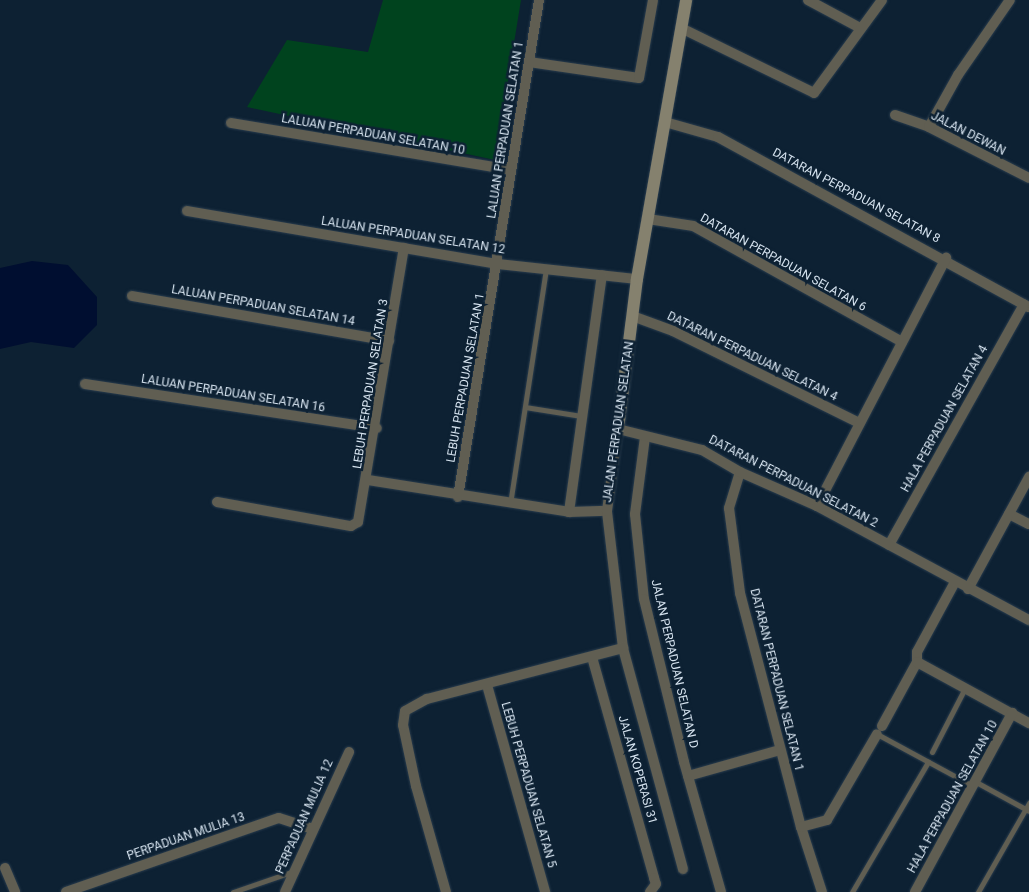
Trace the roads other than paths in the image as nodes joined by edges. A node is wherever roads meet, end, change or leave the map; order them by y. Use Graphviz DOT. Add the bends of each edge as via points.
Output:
graph roads {
  1 [pos="539,0"];
  2 [pos="653,0"];
  3 [pos="686,0"];
  4 [pos="808,0"];
  5 [pos="882,0"];
  6 [pos="1010,0"];
  7 [pos="681,28"];
  8 [pos="860,28"];
  9 [pos="529,62"];
  10 [pos="895,115"];
  11 [pos="665,122"];
  12 [pos="231,123"];
  13 [pos="929,127"];
  14 [pos="511,170"];
  15 [pos="1029,178"];
  16 [pos="187,211"];
  17 [pos="648,219"];
  18 [pos="404,248"];
  19 [pos="946,258"];
  20 [pos="498,264"];
  21 [pos="546,268"];
  22 [pos="602,275"];
  23 [pos="637,279"];
  24 [pos="132,296"];
  25 [pos="1026,305"];
  26 [pos="635,317"];
  27 [pos="389,341"];
  28 [pos="902,342"];
  29 [pos="85,384"];
  30 [pos="525,407"];
  31 [pos="581,416"];
  32 [pos="857,422"];
  33 [pos="377,428"];
  34 [pos="618,429"];
  35 [pos="645,436"];
  36 [pos="740,472"];
  37 [pos="1029,477"];
  38 [pos="368,480"];
  39 [pos="458,497"];
  40 [pos="218,502"];
  41 [pos="510,504"];
  42 [pos="817,506"];
  43 [pos="607,511"];
  44 [pos="569,512"];
  45 [pos="1009,514"];
  46 [pos="1029,524"];
  47 [pos="889,546"];
  48 [pos="955,582"];
  49 [pos="968,589"];
  50 [pos="1029,620"];
  51 [pos="623,648"];
  52 [pos="592,657"];
  53 [pos="916,662"];
  54 [pos="487,686"];
  55 [pos="966,686"];
  56 [pos="1012,713"];
  57 [pos="1029,723"];
  58 [pos="880,730"];
  59 [pos="780,750"];
  60 [pos="349,752"];
  61 [pos="932,752"];
  62 [pos="928,762"];
  63 [pos="688,776"];
  64 [pos="975,784"];
  65 [pos="1029,803"];
  66 [pos="1027,810"];
  67 [pos="801,827"];
  68 [pos="313,829"];
  69 [pos="5,868"];
  70 [pos="682,869"];
  71 [pos="294,871"];
  72 [pos="652,891"];
  73 [pos="15,892"];
  74 [pos="66,892"];
  75 [pos="233,892"];
  76 [pos="285,892"];
  77 [pos="446,892"];
  78 [pos="545,892"];
  79 [pos="721,892"];
  80 [pos="822,892"];
  81 [pos="852,892"];
  82 [pos="915,892"];
  83 [pos="978,892"];
  1 -- 9 [label="street, LALUAN PERPADUAN SELATAN 1"];
  2 -- 9 [label="street" via="639,78"];
  3 -- 7 [label="street, JALAN PERPADUAN SELATAN"];
  4 -- 8 [label="street"];
  5 -- 8 [label="street"];
  6 -- 13 [label="street" via="958,75"];
  7 -- 8 [label="street" via="808,92 817,91 822,85"];
  7 -- 11 [label="street, JALAN PERPADUAN SELATAN"];
  9 -- 14 [label="street, LALUAN PERPADUAN SELATAN 1"];
  10 -- 13 [label="street, JALAN DEWAN"];
  11 -- 17 [label="street, JALAN PERPADUAN SELATAN"];
  11 -- 19 [label="street, DATARAN PERPADUAN SELATAN 8" via="718,137"];
  12 -- 14 [label="street, LALUAN PERPADUAN SELATAN 10"];
  13 -- 15 [label="street, JALAN DEWAN"];
  14 -- 20 [label="street, LALUAN PERPADUAN SELATAN 1"];
  16 -- 18 [label="street, LALUAN PERPADUAN SELATAN 12"];
  17 -- 23 [label="street, JALAN PERPADUAN SELATAN"];
  17 -- 28 [label="street, DATARAN PERPADUAN SELATAN 6" via="693,226"];
  18 -- 20 [label="street, LALUAN PERPADUAN SELATAN 12"];
  18 -- 27 [label="street, LEBUH PERPADUAN SELATAN 3"];
  19 -- 25 [label="street, DATARAN PERPADUAN SELATAN 8"];
  19 -- 28 [label="street"];
  20 -- 21 [label="street, LALUAN PERPADUAN SELATAN 12"];
  20 -- 39 [label="street, LEBUH PERPADUAN SELATAN 1"];
  21 -- 22 [label="street, LALUAN PERPADUAN SELATAN 12"];
  21 -- 30 [label="lane"];
  22 -- 23 [label="street, LALUAN PERPADUAN SELATAN 12"];
  22 -- 31 [label="street"];
  23 -- 26 [label="street, JALAN PERPADUAN SELATAN"];
  24 -- 27 [label="street, LALUAN PERPADUAN SELATAN 14"];
  25 -- 47 [label="street, HALA PERPADUAN SELATAN 4"];
  26 -- 32 [label="street, DATARAN PERPADUAN SELATAN 4" via="673,331"];
  26 -- 34 [label="street, JALAN PERPADUAN SELATAN"];
  27 -- 33 [label="street, LEBUH PERPADUAN SELATAN 3"];
  28 -- 32 [label="street"];
  29 -- 33 [label="street, LALUAN PERPADUAN SELATAN 16"];
  30 -- 31 [label="lane"];
  30 -- 41 [label="lane"];
  31 -- 44 [label="street"];
  32 -- 42 [label="street"];
  33 -- 38 [label="street, LEBUH PERPADUAN SELATAN 3"];
  34 -- 35 [label="street, DATARAN PERPADUAN SELATAN 2"];
  34 -- 43 [label="street, JALAN PERPADUAN SELATAN"];
  35 -- 36 [label="street, DATARAN PERPADUAN SELATAN 2" via="690,444"];
  35 -- 63 [label="street, JALAN PERPADUAN SELATAN D" via="635,514 639,570"];
  36 -- 42 [label="street, DATARAN PERPADUAN SELATAN 2"];
  36 -- 59 [label="street, DATARAN PERPADUAN SELATAN 1" via="729,508 740,593"];
  37 -- 45 [label="street"];
  38 -- 39 [label="street"];
  38 -- 40 [label="street, LEBUH PERPADUAN SELATAN 3" via="358,522 352,526"];
  39 -- 41 [label="street"];
  41 -- 44 [label="street"];
  42 -- 47 [label="street, DATARAN PERPADUAN SELATAN 2"];
  43 -- 44 [label="street"];
  43 -- 51 [label="street, JALAN PERPADUAN SELATAN"];
  45 -- 46 [label="street"];
  45 -- 49 [label="street"];
  47 -- 48 [label="street, DATARAN PERPADUAN SELATAN 2"];
  48 -- 49 [label="street, DATARAN PERPADUAN SELATAN 2"];
  48 -- 53 [label="street" via="917,652"];
  49 -- 50 [label="street, DATARAN PERPADUAN SELATAN 2"];
  51 -- 52 [label="street"];
  51 -- 70 [label="street, JALAN PERPADUAN SELATAN"];
  52 -- 54 [label="street"];
  52 -- 72 [label="street, JALAN KOPERASI 31" via="654,878"];
  53 -- 55 [label="street"];
  53 -- 58 [label="street"];
  54 -- 77 [label="street" via="417,702 403,718 416,786"];
  54 -- 78 [label="street, LEBUH PERPADUAN SELATAN 5"];
  55 -- 56 [label="street"];
  55 -- 61 [label="lane"];
  56 -- 57 [label="street"];
  56 -- 64 [label="street, HALA PERPADUAN SELATAN 10"];
  58 -- 62 [label="lane"];
  58 -- 67 [label="street" via="827,820"];
  59 -- 63 [label="street"];
  59 -- 67 [label="street, DATARAN PERPADUAN SELATAN 1"];
  60 -- 68 [label="street, PERPADUAN MULIA 12"];
  62 -- 64 [label="lane"];
  62 -- 81 [label="lane"];
  63 -- 79 [label="street, JALAN PERPADUAN SELATAN D"];
  64 -- 66 [label="lane"];
  64 -- 82 [label="street, HALA PERPADUAN SELATAN 10"];
  65 -- 66 [label="lane"];
  66 -- 83 [label="lane"];
  67 -- 80 [label="street, DATARAN PERPADUAN SELATAN 1"];
  68 -- 71 [label="street, PERPADUAN MULIA 12"];
  68 -- 74 [label="street, PERPADUAN MULIA 13" via="279,818"];
  69 -- 73 [label="street"];
  71 -- 75 [label="lane"];
  71 -- 76 [label="street, PERPADUAN MULIA 12"];
}
